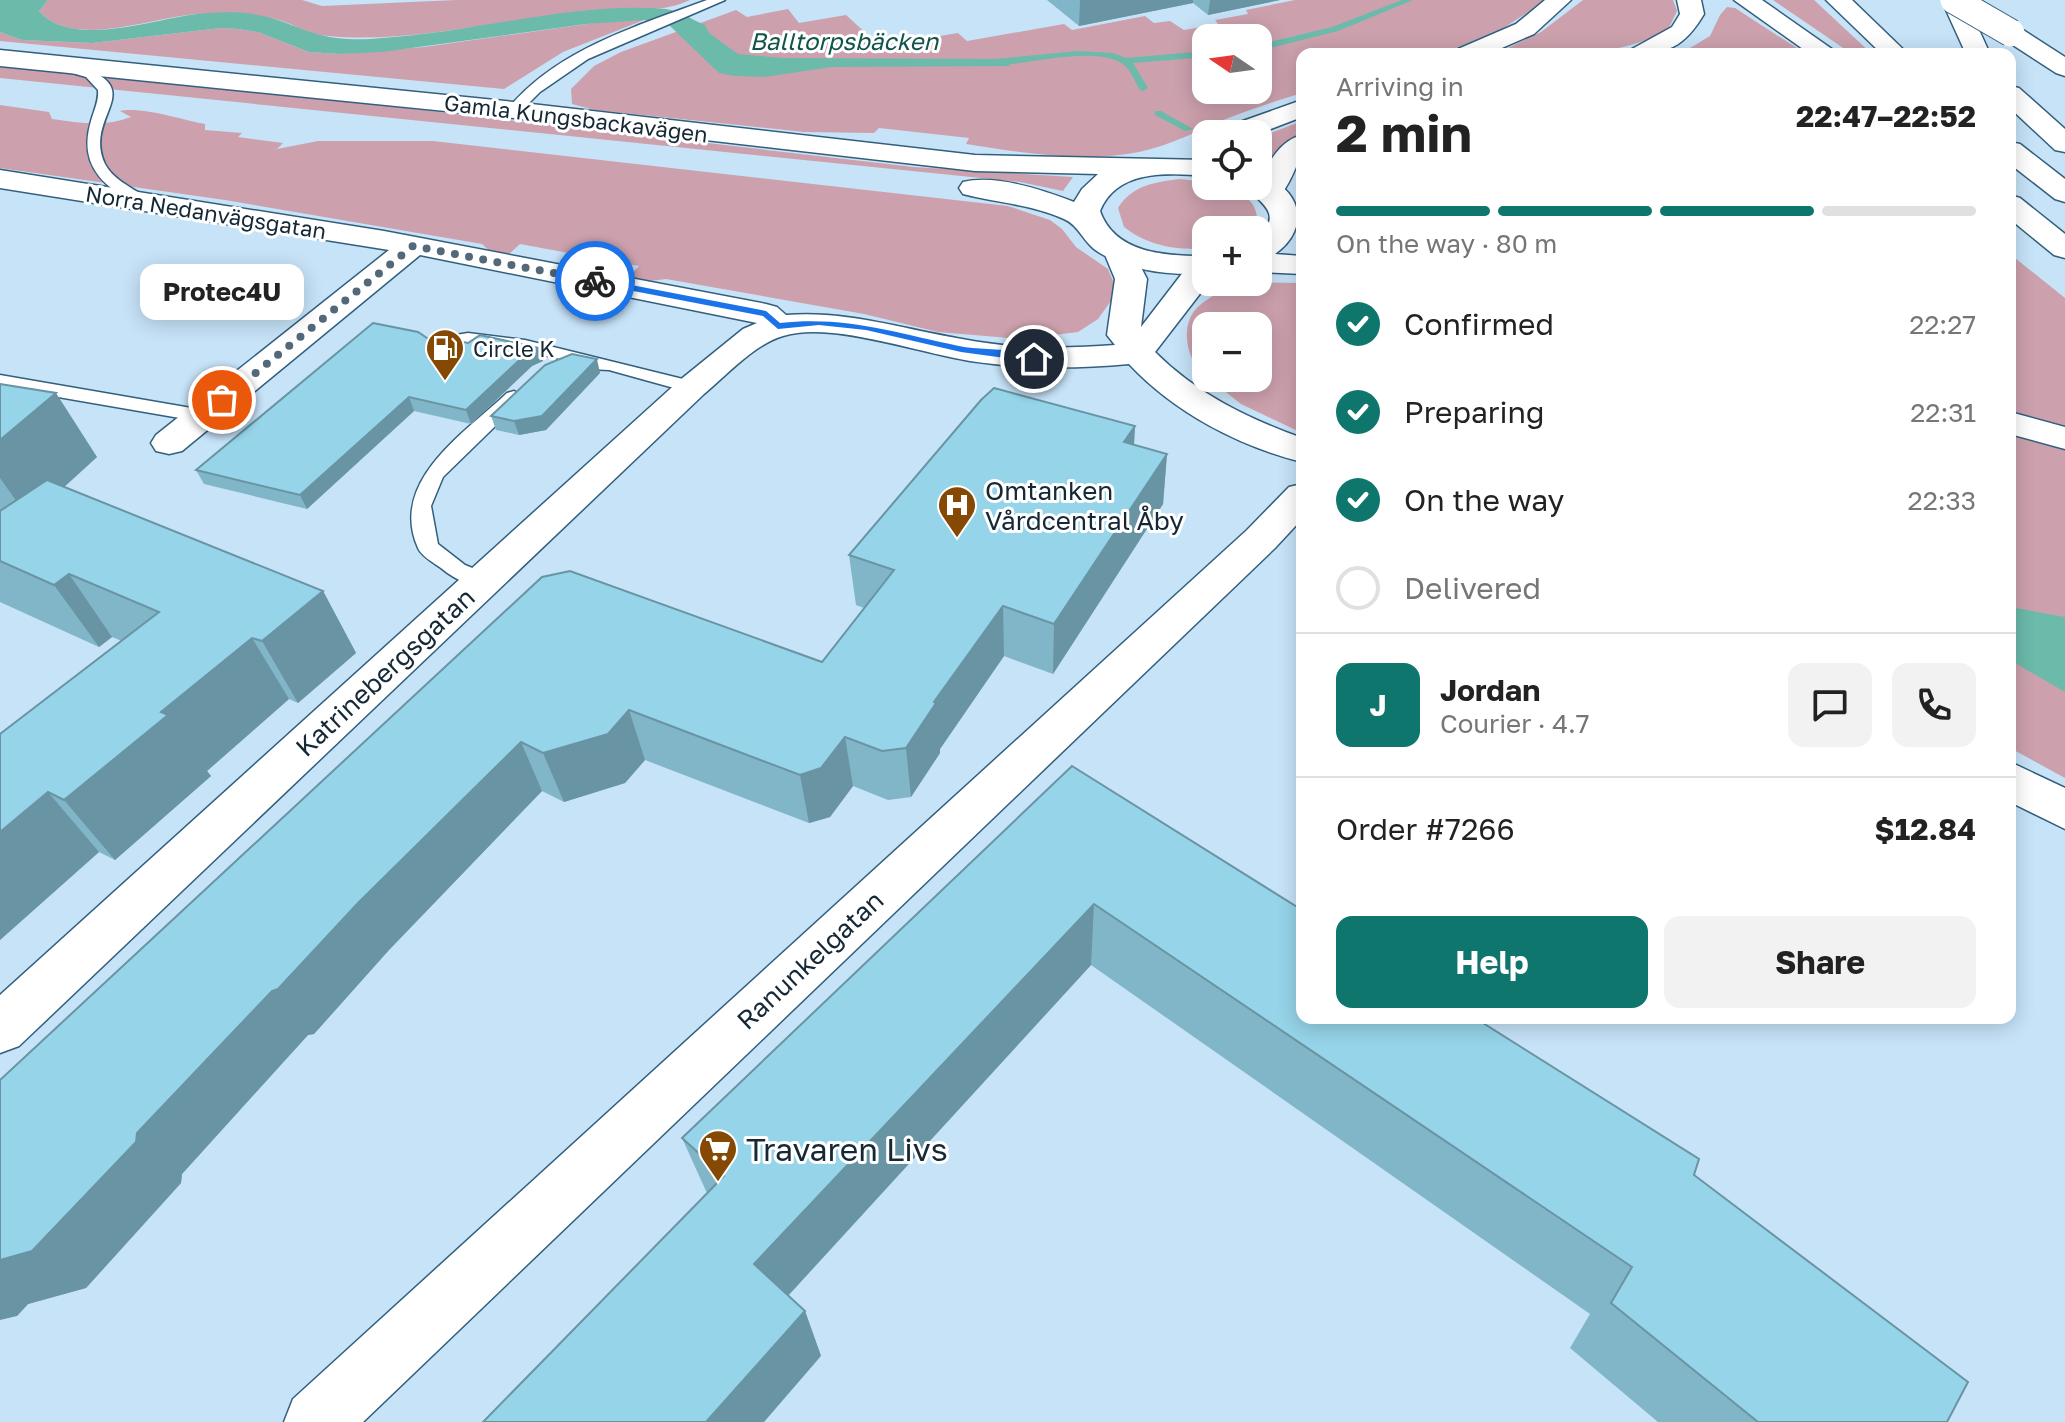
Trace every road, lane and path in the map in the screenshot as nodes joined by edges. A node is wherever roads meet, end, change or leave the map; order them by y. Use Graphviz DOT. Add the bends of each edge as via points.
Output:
graph roads {
  1 [pos="719,0"];
  2 [pos="1559,0"];
  3 [pos="1689,0"];
  4 [pos="1746,0"];
  5 [pos="1838,0"];
  6 [pos="1956,0"];
  7 [pos="1481,48"];
  8 [pos="1652,48"];
  9 [pos="1818,48"];
  10 [pos="1890,48"];
  11 [pos="1975,48"];
  12 [pos="0,58"];
  13 [pos="51,63"];
  14 [pos="2065,68"];
  15 [pos="67,93"];
  16 [pos="106,97"];
  17 [pos="2016,99"];
  18 [pos="136,100"];
  19 [pos="514,110"];
  20 [pos="1296,110"];
  21 [pos="1270,120"];
  22 [pos="2065,144"];
  23 [pos="1296,148"];
  24 [pos="1192,153"];
  25 [pos="2016,155"];
  26 [pos="1165,166"];
  27 [pos="1192,167"];
  28 [pos="801,170"];
  29 [pos="0,179"];
  30 [pos="2065,193"];
  31 [pos="1278,198"];
  32 [pos="138,199"];
  33 [pos="2016,209"];
  34 [pos="1086,218"];
  35 [pos="2016,232"];
  36 [pos="1272,240"];
  37 [pos="413,246"];
  38 [pos="2065,249"];
  39 [pos="1118,250"];
  40 [pos="1192,264"];
  41 [pos="1272,264"];
  42 [pos="2065,264"];
  43 [pos="1296,265"];
  44 [pos="1192,284"];
  45 [pos="778,326"];
  46 [pos="435,346"];
  47 [pos="1136,353"];
  48 [pos="576,358"];
  49 [pos="0,381"];
  50 [pos="692,387"];
  51 [pos="203,416"];
  52 [pos="2016,425"];
  53 [pos="2065,438"];
  54 [pos="169,443"];
  55 [pos="1296,448"];
  56 [pos="1296,502"];
  57 [pos="484,581"];
  58 [pos="2016,783"];
  59 [pos="2065,810"];
  60 [pos="0,1029"];
  61 [pos="316,1422"];
  1 -- 19 [label="lane" via="592,50"];
  2 -- 7 [label="main road" via="1525,29"];
  3 -- 8 [label="main road" via="1692,14 1681,32"];
  4 -- 9 [label="main road"];
  5 -- 10 [label="main road"];
  6 -- 11 [label="main road"];
  6 -- 14 [label="main road, bridge"];
  12 -- 13 [label="main road, Gamla Kungsbackavägen"];
  13 -- 16 [label="lane" via="88,73 99,80"];
  13 -- 19 [label="main road, Gamla Kungsbackavägen"];
  15 -- 16 [label="main road"];
  16 -- 18 [label="main road"];
  16 -- 32 [label="lane" via="93,132 93,153 107,178"];
  17 -- 22 [label="main road"];
  19 -- 26 [label="main road, Gamla Kungsbackavägen" via="975,163"];
  20 -- 21 [label="main road"];
  23 -- 31 [label="main road" via="1288,154"];
  24 -- 26 [label="main road"];
  25 -- 30 [label="main road"];
  26 -- 27 [label="main road, Gamla Kungsbackavägen"];
  26 -- 34 [label="main road" via="1128,173 1100,186 1089,198"];
  28 -- 34 [label="main road" via="1033,197"];
  29 -- 32 [label="main road, Norra Nedanvägsgatan"];
  31 -- 36 [label="main road" via="1283,230"];
  32 -- 37 [label="main road, Norra Nedanvägsgatan"];
  33 -- 38 [label="main road"];
  34 -- 39 [label="main road" via="1097,235"];
  35 -- 42 [label="main road"];
  37 -- 45 [label="main road, Norra Nedanvägsgatan" via="766,314"];
  37 -- 51 [label="main road"];
  39 -- 40 [label="main road" via="1158,262"];
  39 -- 47 [label="main road" via="1131,279 1124,335"];
  41 -- 43 [label="main road"];
  44 -- 47 [label="main road"];
  45 -- 47 [label="main road" via="819,322 866,327 1017,358"];
  45 -- 50 [label="main road, Katrinebergsgatan" via="755,336"];
  46 -- 48 [label="lane" via="505,342"];
  47 -- 55 [label="main road" via="1170,388"];
  48 -- 50 [label="lane"];
  48 -- 57 [label="lane" via="536,377 434,474 421,506 428,547 457,570"];
  49 -- 51 [label="lane"];
  50 -- 57 [label="main road, Katrinebergsgatan"];
  51 -- 54 [label="main road"];
  52 -- 53 [label="main road"];
  56 -- 61 [label="main road, Ranunkelgatan"];
  57 -- 60 [label="main road, Katrinebergsgatan"];
  58 -- 59 [label="main road"];
}
